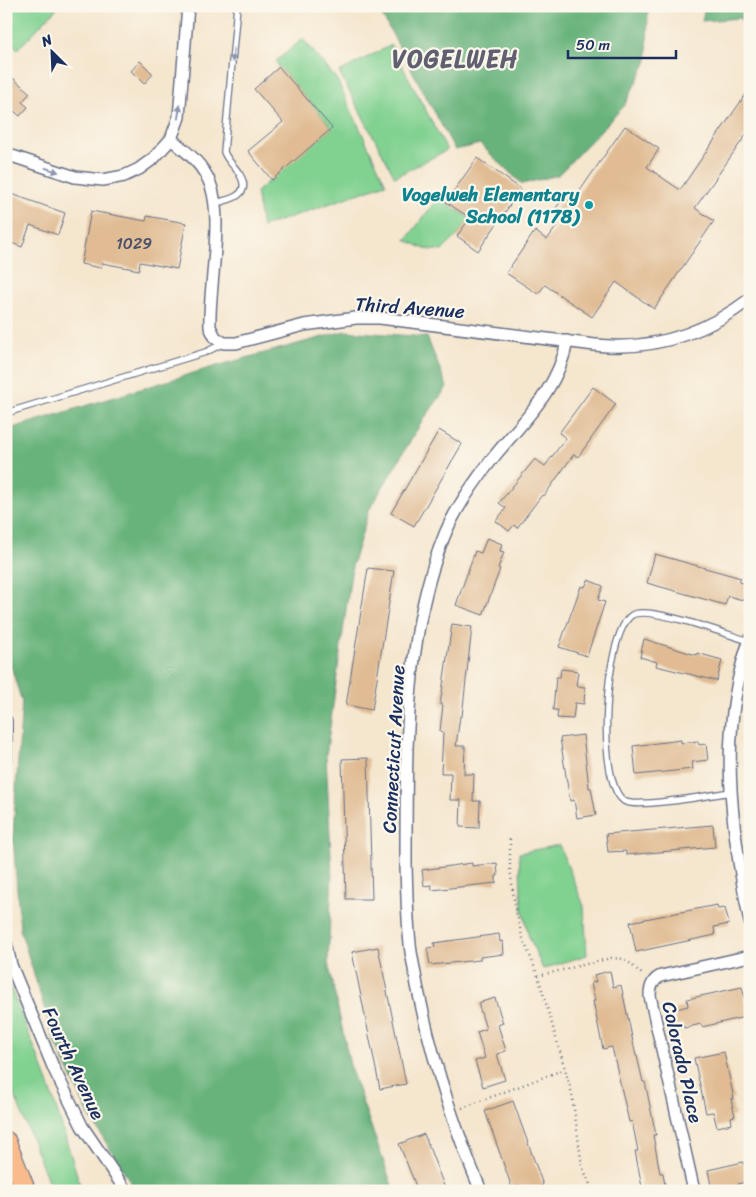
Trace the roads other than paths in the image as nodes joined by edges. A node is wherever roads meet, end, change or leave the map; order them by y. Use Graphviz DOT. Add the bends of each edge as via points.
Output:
graph roads {
  1 [pos="188,6"];
  2 [pos="237,6"];
  3 [pos="171,139"];
  4 [pos="6,154"];
  5 [pos="216,203"];
  6 [pos="750,299"];
  7 [pos="567,341"];
  8 [pos="224,343"];
  9 [pos="6,413"];
  10 [pos="749,640"];
  11 [pos="6,721"];
  12 [pos="6,757"];
  13 [pos="731,792"];
  14 [pos="750,922"];
  15 [pos="6,943"];
  16 [pos="750,956"];
  17 [pos="6,1141"];
  18 [pos="26,1191"];
  19 [pos="126,1191"];
  20 [pos="481,1191"];
  21 [pos="694,1191"];
  3 -- 1 [label="street, one-way" via="179,117"];
  2 -- 5 [label="lane, one-way" via="224,152 244,184 242,192 234,199"];
  4 -- 3 [label="street, one-way" via="76,177 103,180 139,169"];
  3 -- 5 [label="street" via="195,160 207,176"];
  5 -- 8 [label="street" via="210,327 215,337"];
  6 -- 7 [label="street, Third Avenue" via="701,328 663,342 615,348"];
  7 -- 8 [label="street, Third Avenue" via="421,322 356,318 304,325 236,344"];
  7 -- 20 [label="street, Connecticut Avenue" via="564,358 546,394 469,491 443,538 426,591 419,627 409,717 407,915 411,951 438,1068"];
  8 -- 9 [label="lane" via="206,352"];
  10 -- 13 [label="street" via="734,708"];
  10 -- 13 [label="lane" via="650,612 638,612 625,622 618,636 610,673 607,739 618,795 624,801 640,804"];
  11 -- 12 [label="street"];
  13 -- 14 [label="street"];
  15 -- 19 [label="street, Fourth Avenue" via="11,965 54,1069 82,1126"];
  16 -- 21 [label="street, Colorado Place" via="661,976 650,989"];
  17 -- 18 [label="main road"];
}
